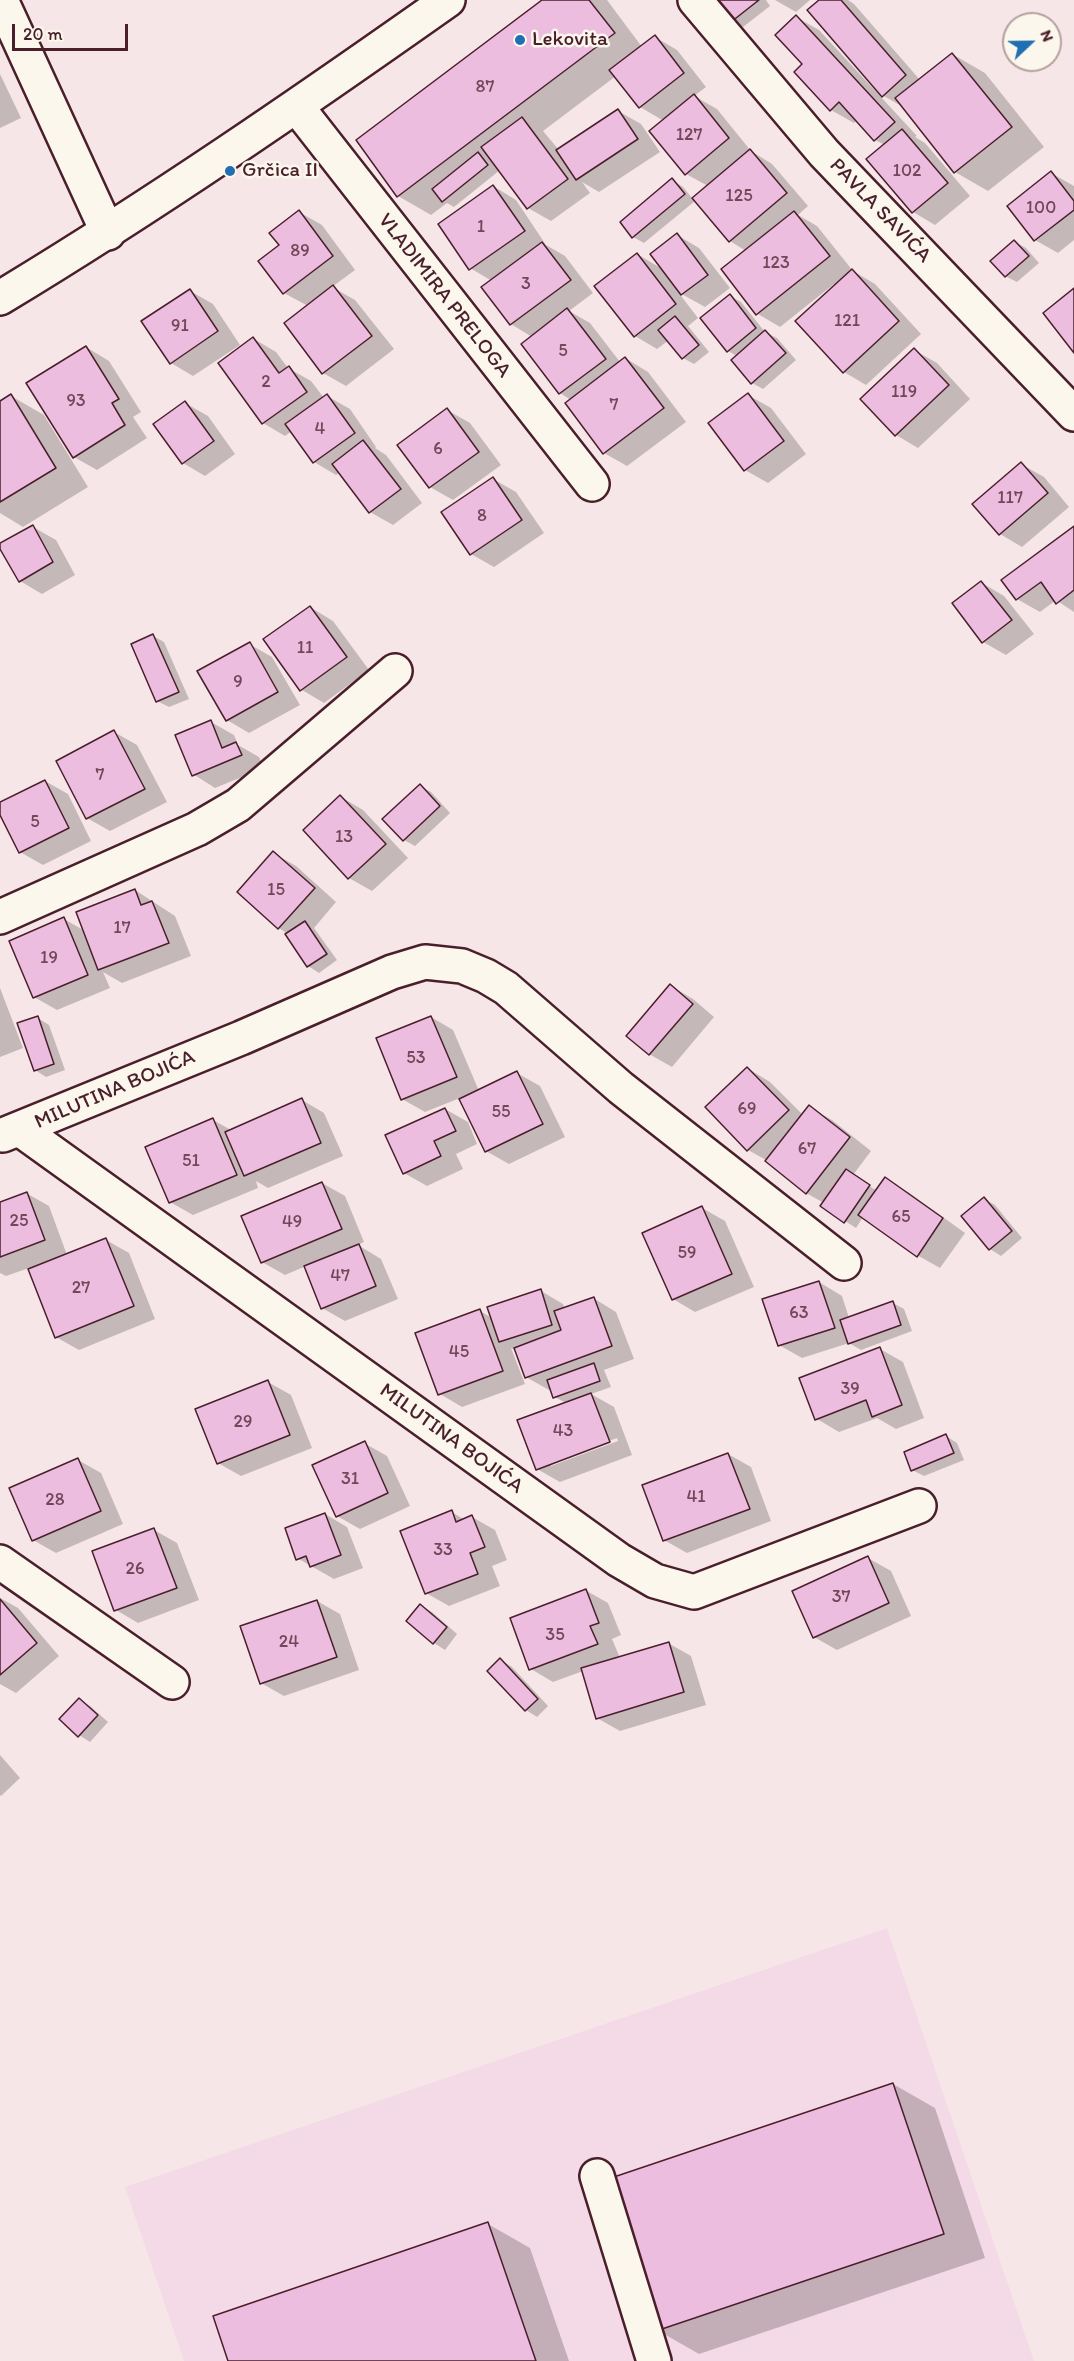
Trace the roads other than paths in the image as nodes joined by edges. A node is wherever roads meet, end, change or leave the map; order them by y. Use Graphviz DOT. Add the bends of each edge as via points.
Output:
graph roads {
  1 [pos="1,0"];
  2 [pos="448,0"];
  3 [pos="695,0"];
  4 [pos="297,107"];
  5 [pos="108,233"];
  6 [pos="0,298"];
  7 [pos="1074,414"];
  8 [pos="592,484"];
  9 [pos="395,671"];
  10 [pos="0,917"];
  11 [pos="10,1133"];
  12 [pos="844,1263"];
  13 [pos="919,1506"];
  14 [pos="0,1562"];
  15 [pos="171,1682"];
  16 [pos="597,2176"];
  17 [pos="654,2361"];
  1 -- 5 [label="street"];
  2 -- 4 [label="street"];
  3 -- 7 [label="street, PAVLA SAVIĆA" via="824,153"];
  4 -- 5 [label="street"];
  4 -- 8 [label="street, VLADIMIRA PRELOGA"];
  5 -- 6 [label="street"];
  9 -- 10 [label="street" via="238,805 197,829"];
  11 -- 12 [label="street, MILUTINA BOJIĆA" via="392,972 425,962 462,966 506,988 621,1088"];
  11 -- 13 [label="street, MILUTINA BOJIĆA" via="619,1560 655,1581 694,1592"];
  14 -- 15 [label="street"];
  16 -- 17 [label="street"];
}
